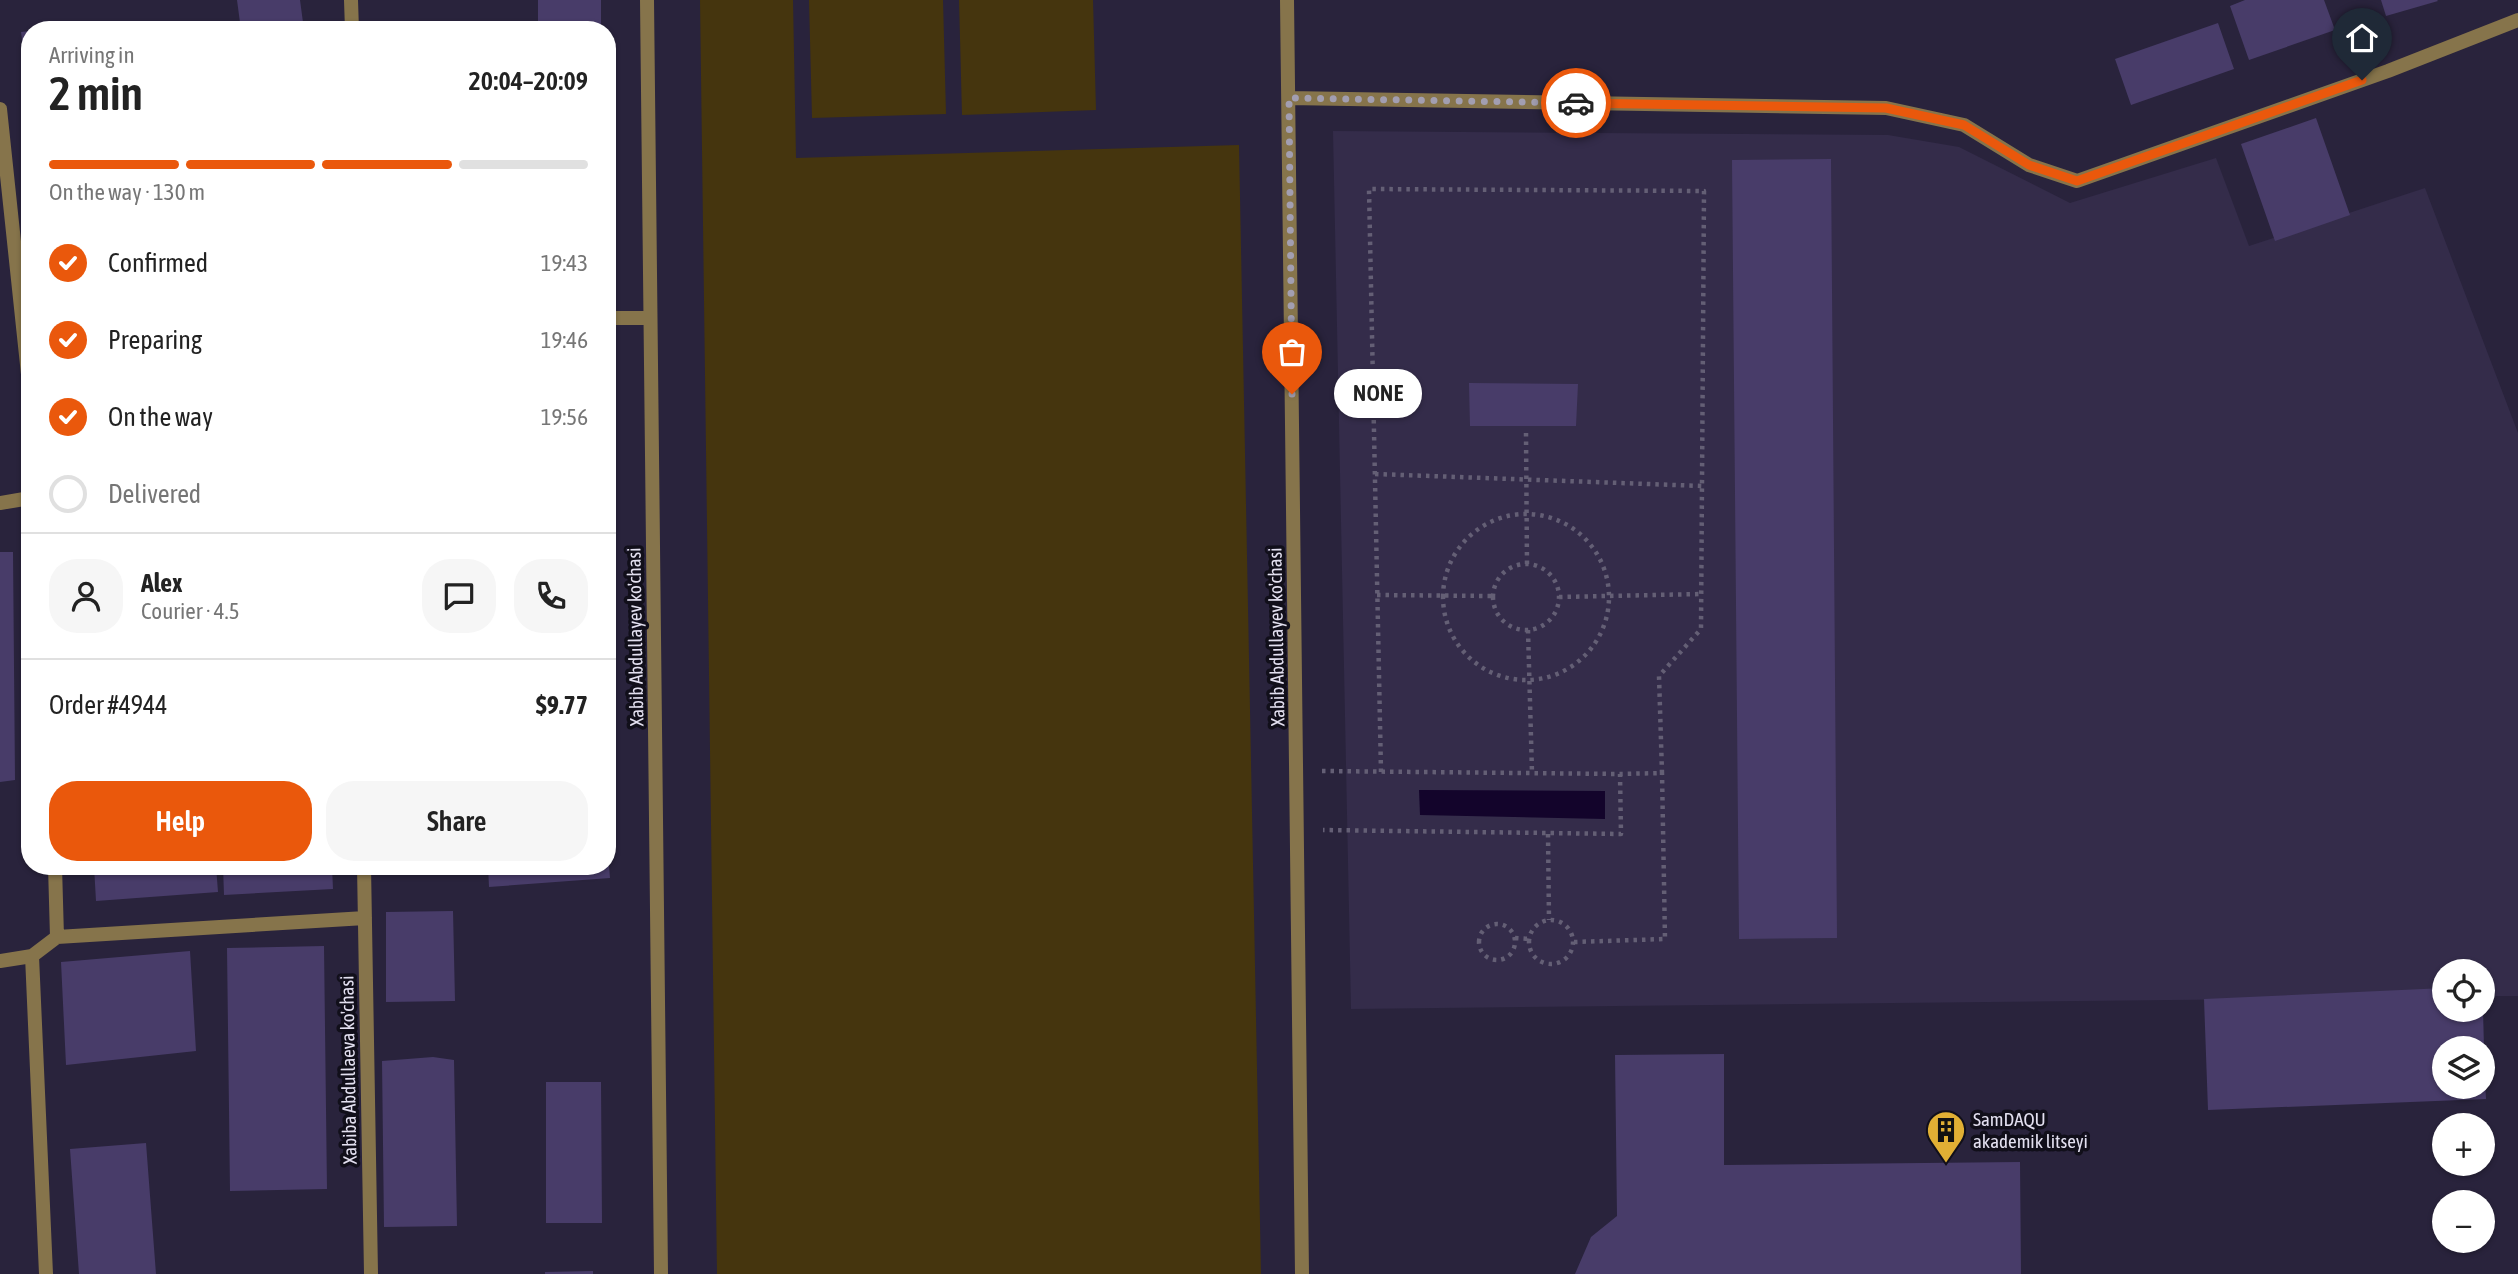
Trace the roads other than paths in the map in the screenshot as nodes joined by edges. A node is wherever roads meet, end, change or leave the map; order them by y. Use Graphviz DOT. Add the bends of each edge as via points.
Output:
graph roads {
  1 [pos="352,0"];
  2 [pos="647,0"];
  3 [pos="1287,0"];
  4 [pos="2518,20"];
  5 [pos="352,21"];
  6 [pos="1289,98"];
  7 [pos="0,109"];
  8 [pos="21,308"];
  9 [pos="616,318"];
  10 [pos="650,318"];
  11 [pos="21,500"];
  12 [pos="0,503"];
  13 [pos="55,875"];
  14 [pos="364,875"];
  15 [pos="365,918"];
  16 [pos="57,937"];
  17 [pos="32,956"];
  18 [pos="0,961"];
  19 [pos="46,1274"];
  20 [pos="371,1274"];
  21 [pos="661,1274"];
  22 [pos="1302,1274"];
  1 -- 5 [label="street"];
  2 -- 10 [label="street, Xabib Abdullayev ko'chasi"];
  3 -- 6 [label="street, Xabib Abdullayev ko'chasi"];
  4 -- 6 [label="street" via="2077,181 2029,165 1964,125 1886,108"];
  6 -- 22 [label="street, Xabib Abdullayev ko'chasi"];
  7 -- 8 [label="street"];
  9 -- 10 [label="street"];
  10 -- 21 [label="street, Xabib Abdullayev ko'chasi"];
  11 -- 12 [label="street"];
  13 -- 16 [label="street"];
  14 -- 15 [label="street, Xabiba Abdullaeva ko'chasi"];
  15 -- 16 [label="street"];
  15 -- 20 [label="street, Xabiba Abdullaeva ko'chasi"];
  16 -- 17 [label="street"];
  17 -- 18 [label="street"];
  17 -- 19 [label="street"];
}
